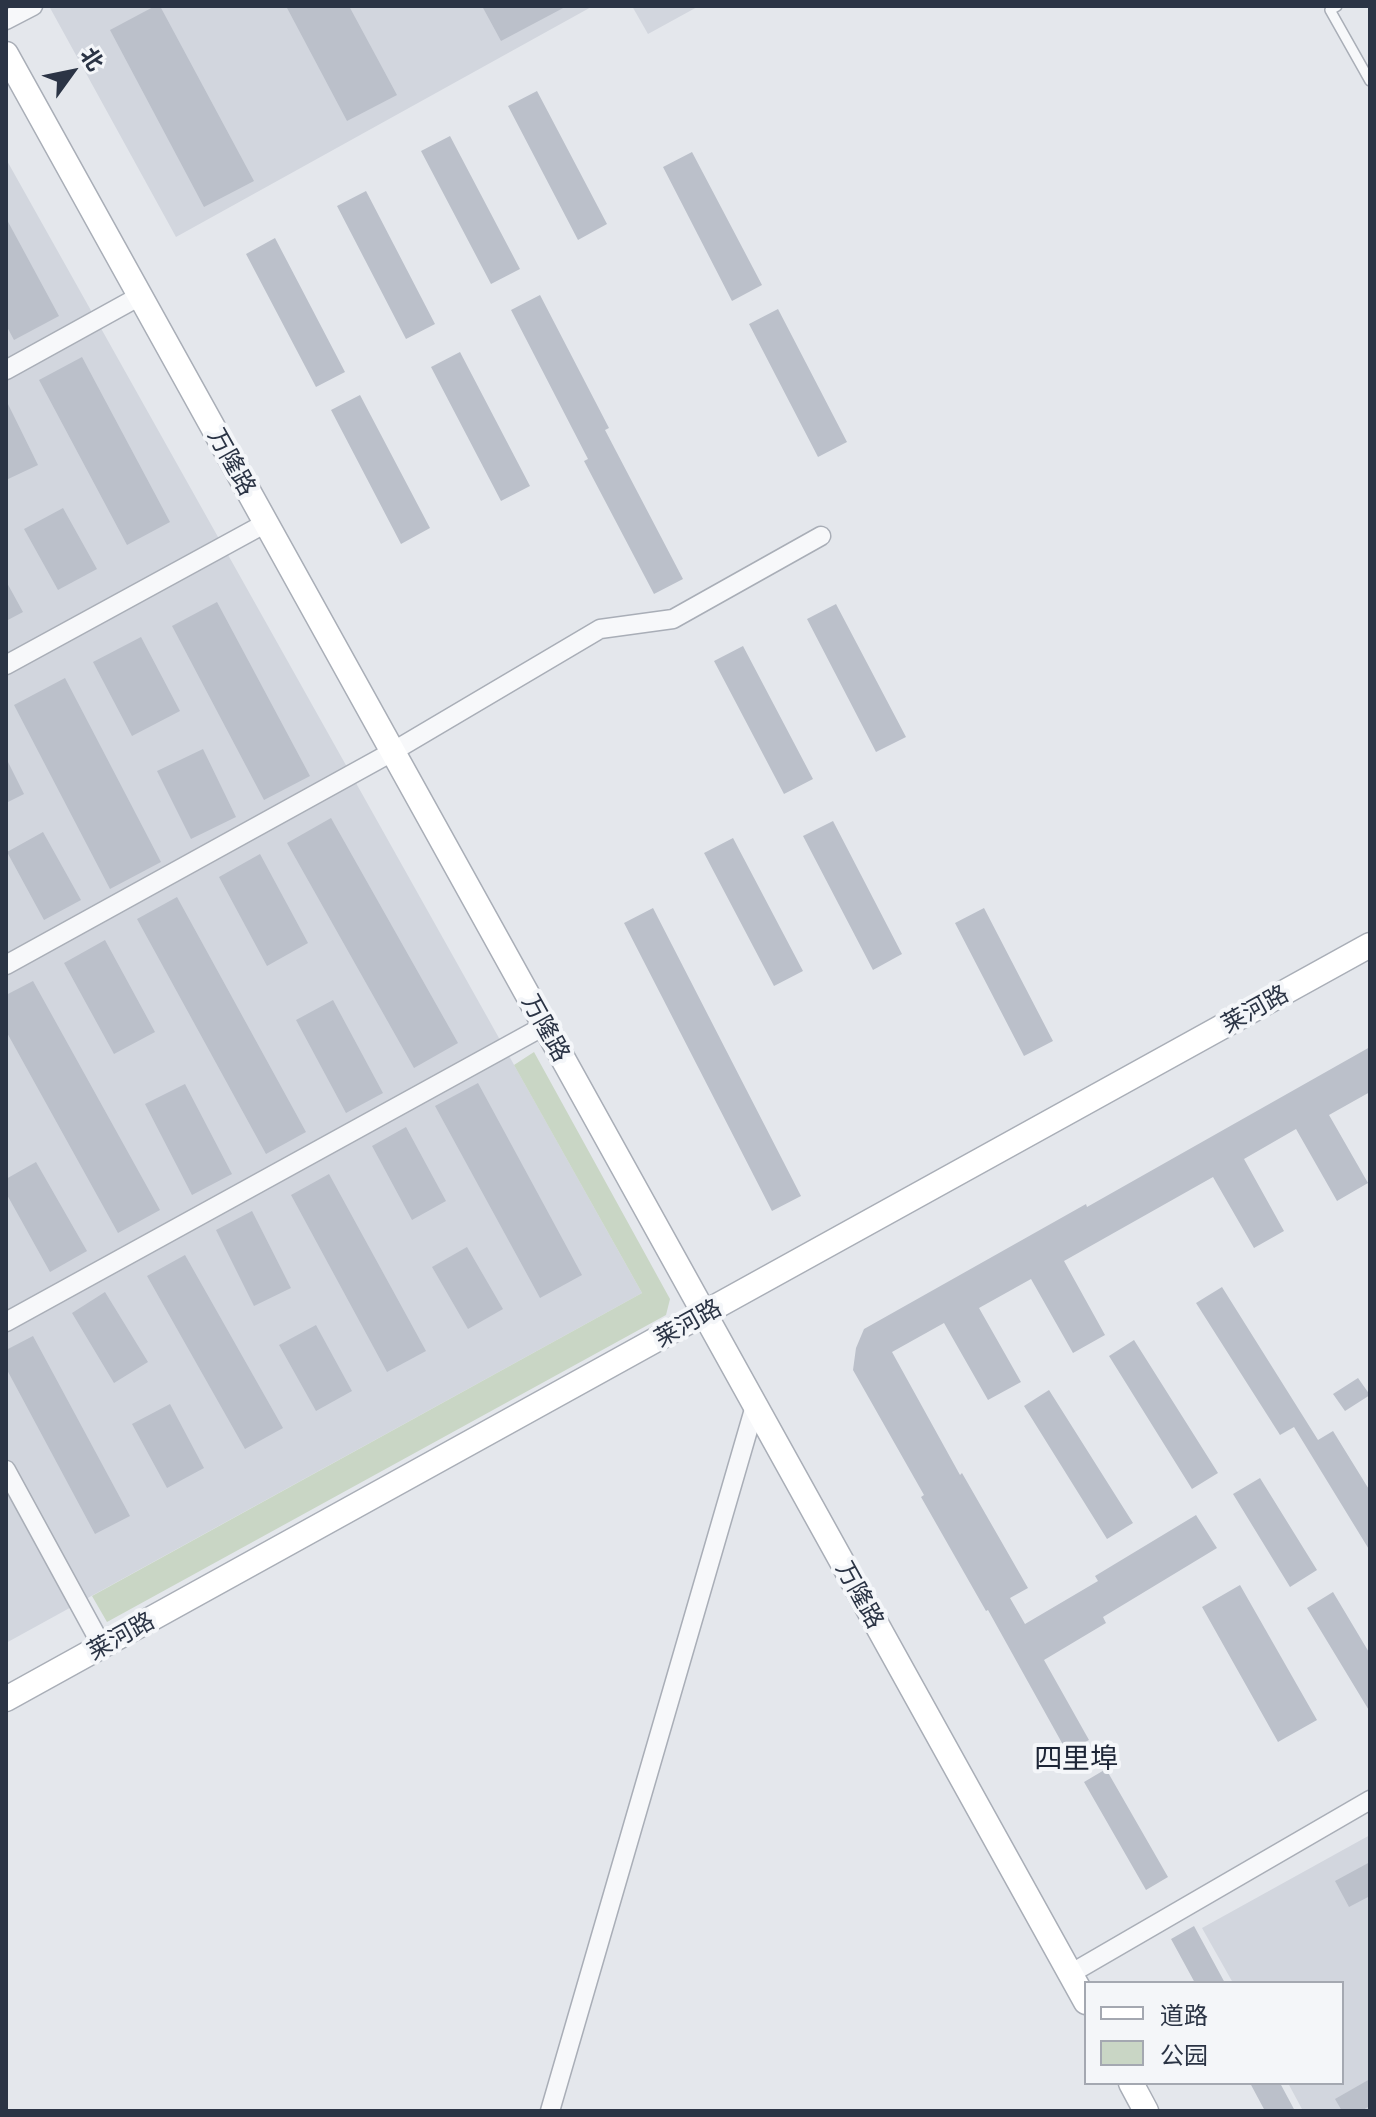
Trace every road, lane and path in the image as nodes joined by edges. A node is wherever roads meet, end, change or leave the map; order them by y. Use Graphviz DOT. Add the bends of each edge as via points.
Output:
graph roads {
  1 [pos="33,6"];
  2 [pos="1337,6"];
  3 [pos="6,20"];
  4 [pos="6,54"];
  5 [pos="1370,81"];
  6 [pos="140,296"];
  7 [pos="6,370"];
  8 [pos="266,523"];
  9 [pos="821,536"];
  10 [pos="6,665"];
  11 [pos="392,752"];
  12 [pos="1370,945"];
  13 [pos="6,965"];
  14 [pos="544,1026"];
  15 [pos="704,1314"];
  16 [pos="6,1322"];
  17 [pos="755,1406"];
  18 [pos="6,1470"];
  19 [pos="102,1646"];
  20 [pos="6,1699"];
  21 [pos="1370,1800"];
  22 [pos="1070,1974"];
  23 [pos="1084,1998"];
  24 [pos="1132,2085"];
  25 [pos="550,2111"];
  26 [pos="1146,2111"];
  1 -- 3 [label="street"];
  2 -- 5 [label="lane" via="1330,10"];
  4 -- 6 [label="street, 万隆路"];
  6 -- 7 [label="street"];
  6 -- 8 [label="street, 万隆路"];
  8 -- 10 [label="street"];
  8 -- 11 [label="street, 万隆路"];
  9 -- 11 [label="street" via="673,619 600,629"];
  11 -- 13 [label="street"];
  11 -- 14 [label="street, 万隆路"];
  12 -- 15 [label="street, 莱河路"];
  14 -- 15 [label="street, 万隆路"];
  14 -- 16 [label="street"];
  15 -- 17 [label="street, 万隆路"];
  15 -- 19 [label="street, 莱河路"];
  17 -- 22 [label="street, 万隆路"];
  17 -- 25 [label="street"];
  18 -- 19 [label="street"];
  19 -- 20 [label="street, 莱河路"];
  21 -- 22 [label="street"];
  22 -- 23 [label="street, 万隆路"];
  24 -- 26 [label="street"];
}
